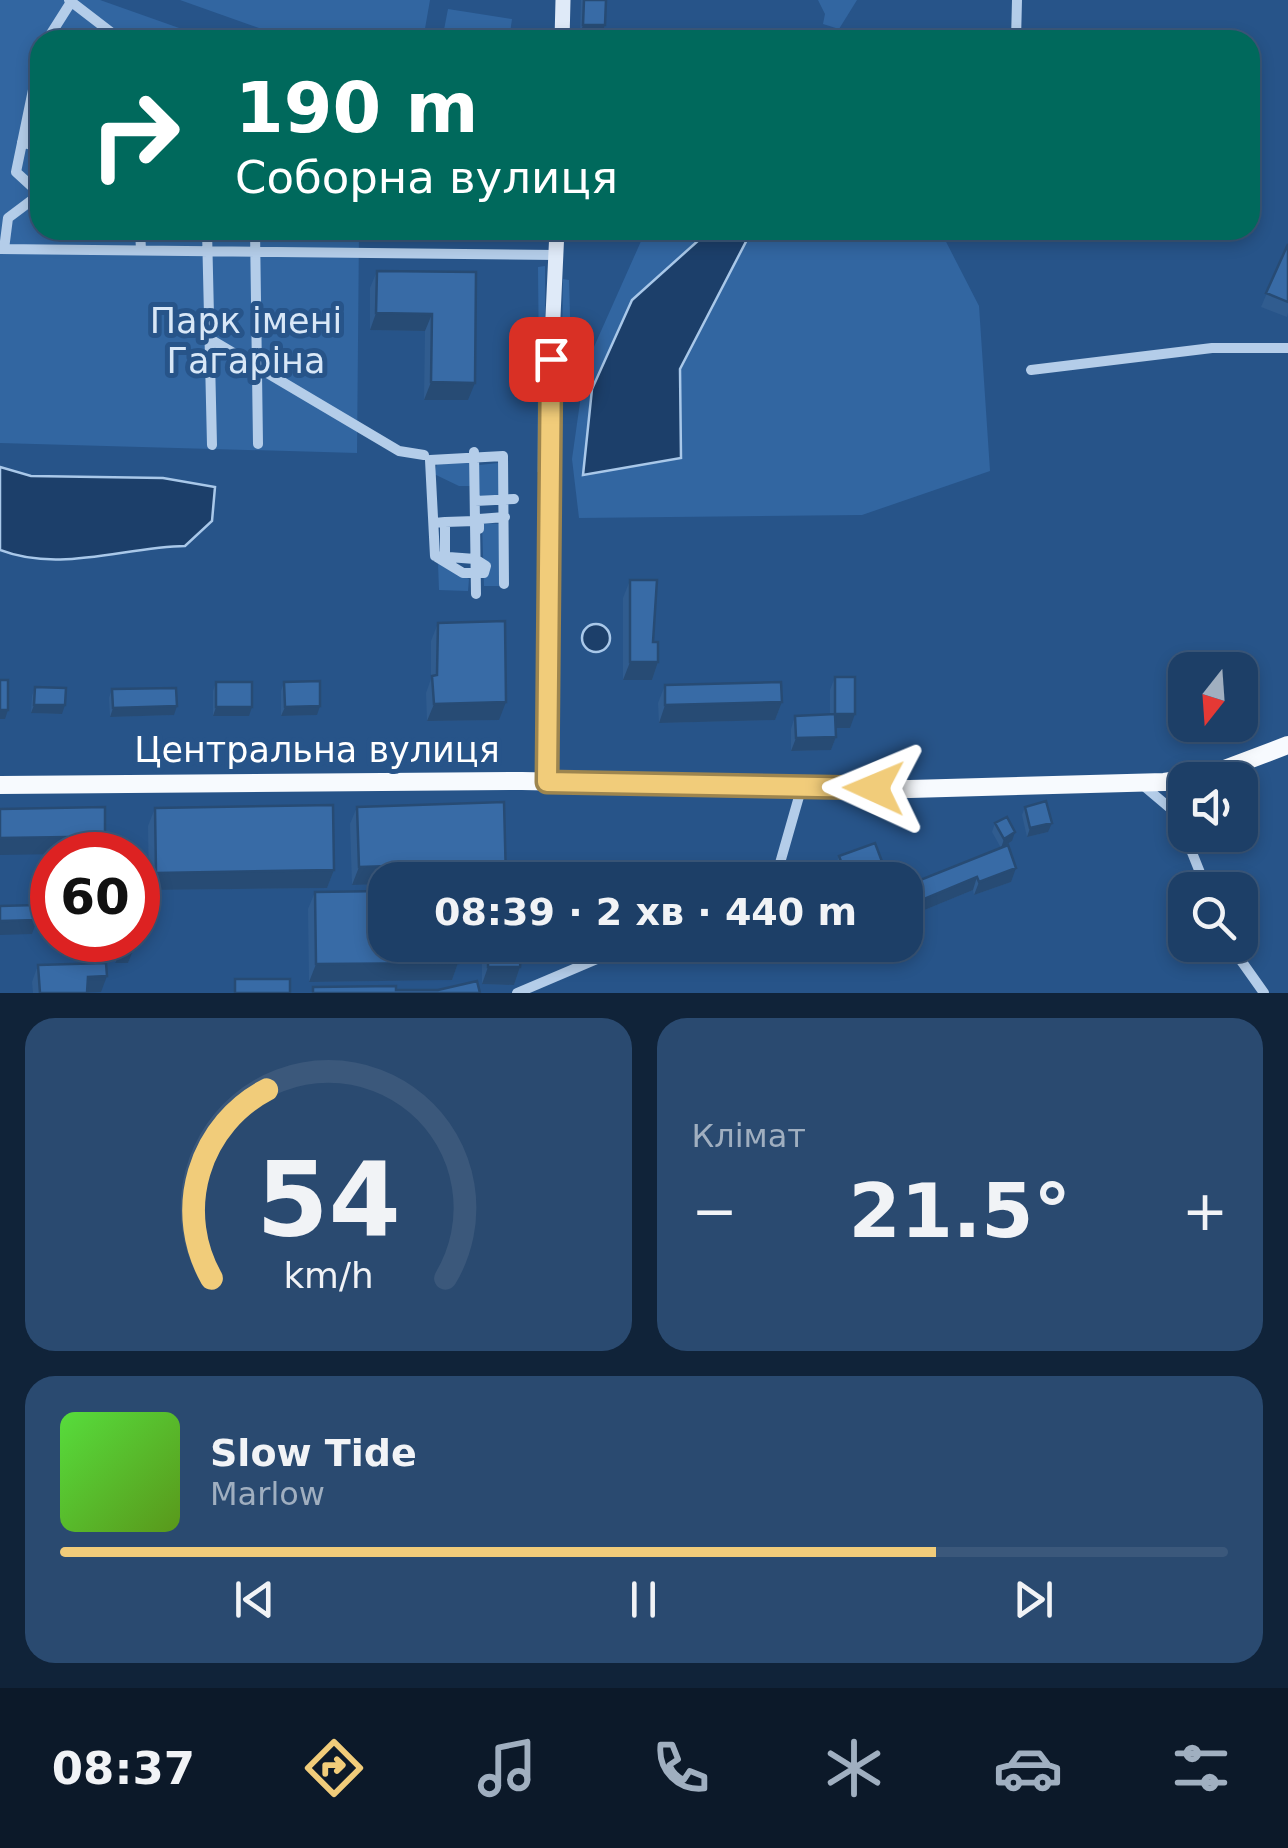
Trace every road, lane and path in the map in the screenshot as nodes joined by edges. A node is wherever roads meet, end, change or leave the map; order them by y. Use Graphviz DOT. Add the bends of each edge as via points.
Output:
graph roads {
  1 [pos="563,0"];
  2 [pos="1017,0"];
  3 [pos="70,1"];
  4 [pos="53,30"];
  5 [pos="106,30"];
  6 [pos="562,30"];
  7 [pos="1016,30"];
  8 [pos="30,113"];
  9 [pos="22,142"];
  10 [pos="30,145"];
  11 [pos="30,185"];
  12 [pos="30,202"];
  13 [pos="140,240"];
  14 [pos="207,240"];
  15 [pos="254,240"];
  16 [pos="557,240"];
  17 [pos="2,249"];
  18 [pos="140,250"];
  19 [pos="208,251"];
  20 [pos="253,252"];
  21 [pos="556,255"];
  22 [pos="210,339"];
  23 [pos="1288,348"];
  24 [pos="256,366"];
  25 [pos="1030,370"];
  26 [pos="212,444"];
  27 [pos="258,444"];
  28 [pos="474,450"];
  29 [pos="424,455"];
  30 [pos="514,500"];
  31 [pos="474,501"];
  32 [pos="505,517"];
  33 [pos="475,521"];
  34 [pos="439,523"];
  35 [pos="475,542"];
  36 [pos="476,559"];
  37 [pos="504,584"];
  38 [pos="476,594"];
  39 [pos="1288,745"];
  40 [pos="1240,762"];
  41 [pos="1168,781"];
  42 [pos="547,782"];
  43 [pos="1136,782"];
  44 [pos="0,784"];
  45 [pos="802,786"];
  46 [pos="1168,805"];
  47 [pos="780,862"];
  48 [pos="590,962"];
  49 [pos="1242,962"];
  50 [pos="517,993"];
  51 [pos="1264,993"];
  1 -- 6 [label="street"];
  2 -- 7 [label="street"];
  3 -- 4 [label="street"];
  3 -- 5 [label="street"];
  8 -- 9 [label="street"];
  9 -- 10 [label="street"];
  9 -- 11 [label="street" via="16,172"];
  12 -- 17 [label="street" via="8,218"];
  13 -- 18 [label="street"];
  14 -- 19 [label="street"];
  15 -- 20 [label="street"];
  16 -- 21 [label="street"];
  17 -- 18 [label="street"];
  18 -- 19 [label="street"];
  19 -- 20 [label="street"];
  19 -- 22 [label="street"];
  20 -- 21 [label="street"];
  20 -- 24 [label="street"];
  21 -- 42 [label="street"];
  22 -- 24 [label="street"];
  22 -- 26 [label="street"];
  23 -- 25 [label="street" via="1212,348"];
  24 -- 27 [label="street"];
  24 -- 29 [label="street" via="400,451"];
  28 -- 31 [label="street"];
  30 -- 31 [label="street"];
  31 -- 33 [label="street"];
  32 -- 35 [label="street" via="479,519"];
  33 -- 34 [label="street"];
  33 -- 35 [label="street"];
  34 -- 36 [label="street" via="440,557 462,574 480,575 486,566"];
  34 -- 37 [label="street" via="430,460 503,456"];
  35 -- 36 [label="street"];
  36 -- 38 [label="street"];
  39 -- 40 [label="main road, Центральна вулиця"];
  41 -- 43 [label="main road, Центральна вулиця"];
  42 -- 44 [label="main road, Центральна вулиця"];
  42 -- 45 [label="main road, Центральна вулиця"];
  43 -- 45 [label="main road, Центральна вулиця"];
  43 -- 46 [label="street"];
  45 -- 47 [label="street"];
  48 -- 50 [label="street"];
  49 -- 51 [label="street"];
}
